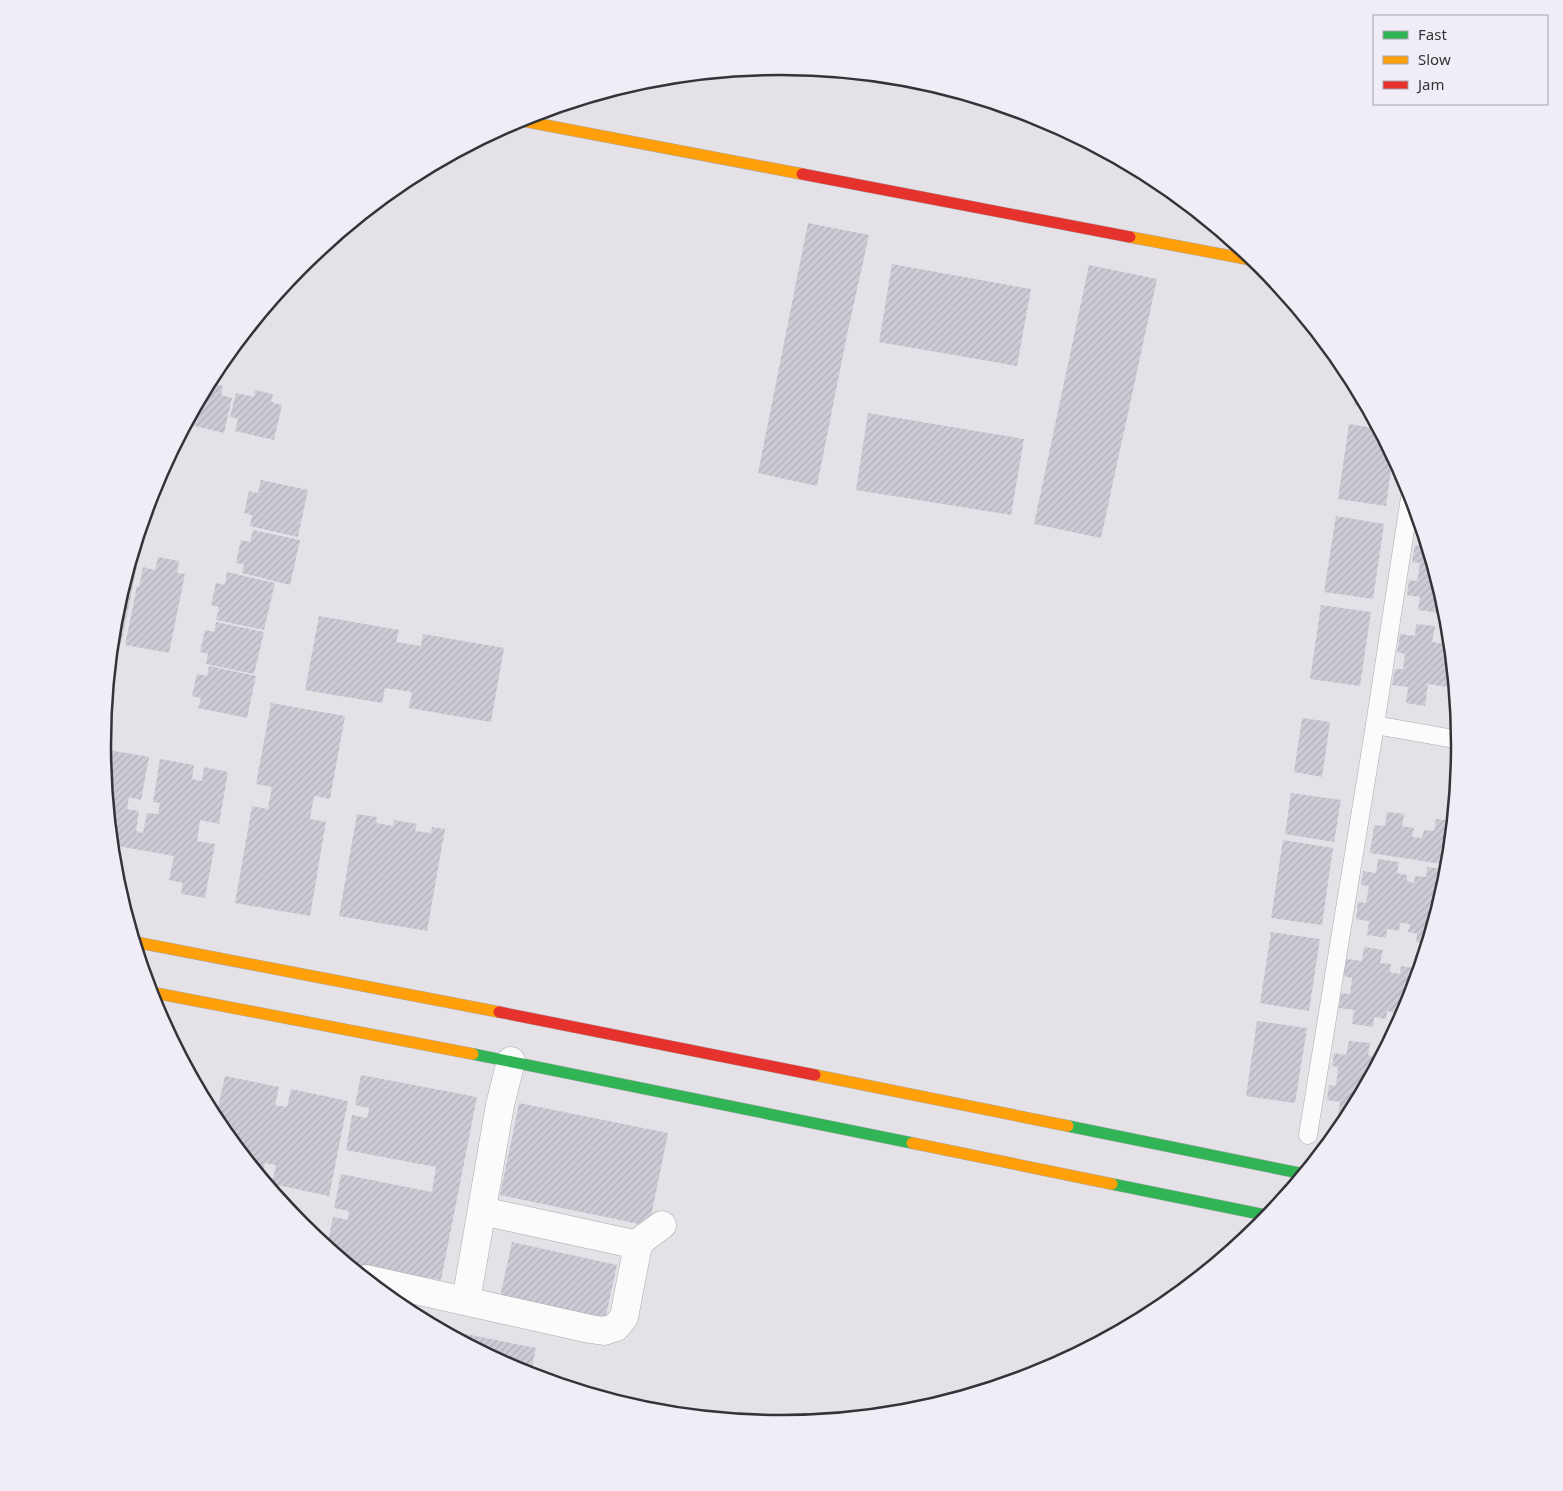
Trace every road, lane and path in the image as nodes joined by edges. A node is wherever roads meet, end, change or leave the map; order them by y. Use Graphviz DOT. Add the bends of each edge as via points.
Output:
graph roads {
  1 [pos="533,123"];
  2 [pos="1242,258"];
  3 [pos="1408,509"];
  4 [pos="1375,725"];
  5 [pos="1452,739"];
  6 [pos="142,943"];
  7 [pos="159,994"];
  8 [pos="511,1060"];
  9 [pos="1308,1135"];
  10 [pos="1298,1173"];
  11 [pos="482,1211"];
  12 [pos="1261,1214"];
  13 [pos="662,1225"];
  14 [pos="638,1245"];
  15 [pos="380,1282"];
  16 [pos="466,1301"];
  1 -- 2 [label="street"];
  3 -- 4 [label="lane"];
  4 -- 5 [label="lane"];
  4 -- 9 [label="lane"];
  6 -- 10 [label="street"];
  7 -- 8 [label="street"];
  8 -- 11 [label="street"];
  8 -- 12 [label="street"];
  11 -- 14 [label="street"];
  11 -- 16 [label="street"];
  13 -- 14 [label="street"];
  14 -- 16 [label="street" via="624,1317 616,1327 590,1329"];
  15 -- 16 [label="street"];
}
